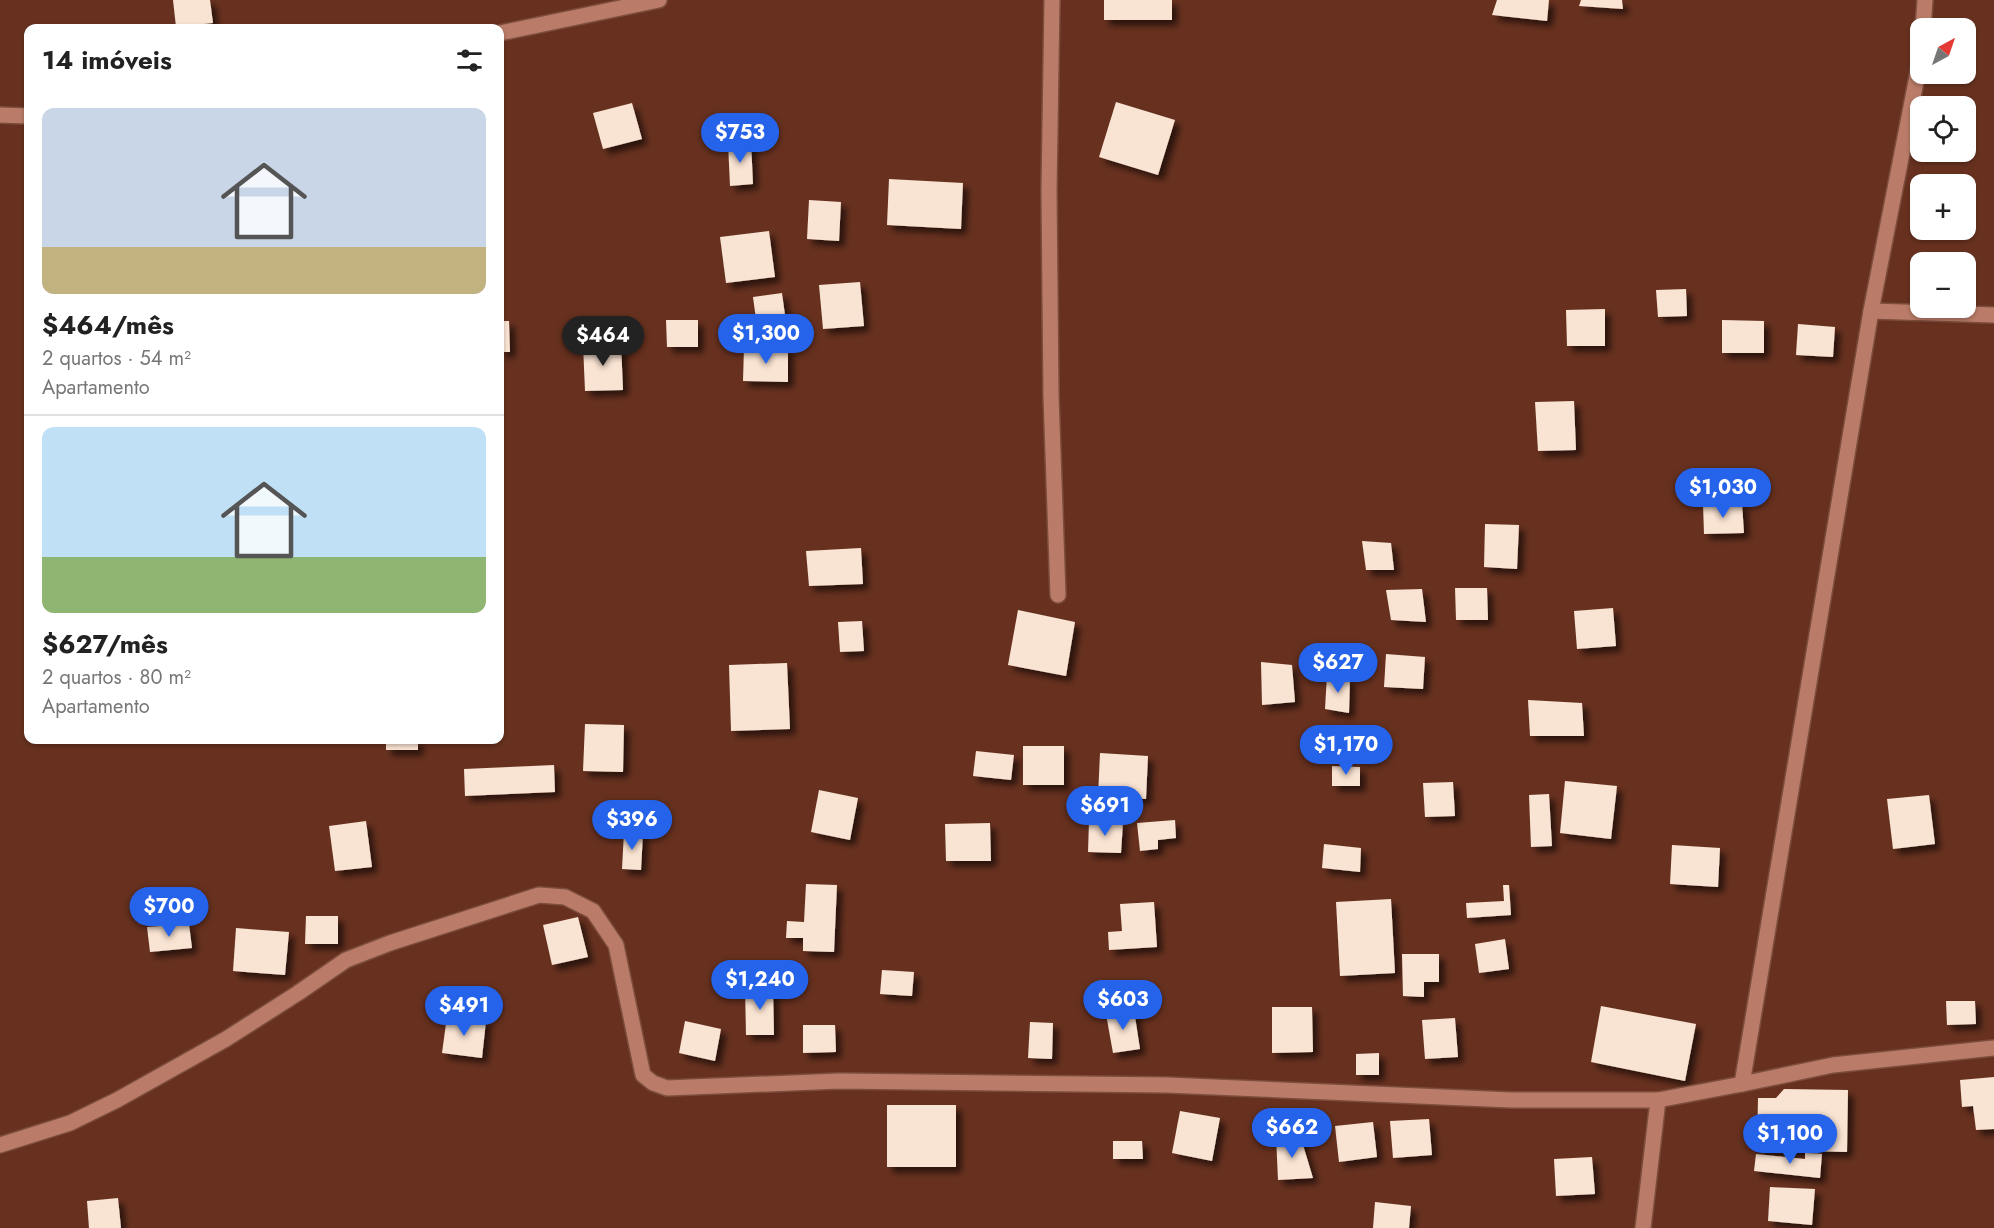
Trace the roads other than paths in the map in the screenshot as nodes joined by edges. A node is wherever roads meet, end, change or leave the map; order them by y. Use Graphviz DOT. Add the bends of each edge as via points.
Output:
graph roads {
  1 [pos="659,0"];
  2 [pos="1052,0"];
  3 [pos="1925,0"];
  4 [pos="1924,18"];
  5 [pos="504,32"];
  6 [pos="1915,84"];
  7 [pos="0,115"];
  8 [pos="24,116"];
  9 [pos="1871,311"];
  10 [pos="1994,315"];
  11 [pos="1058,595"];
  12 [pos="1994,1048"];
  13 [pos="1742,1084"];
  14 [pos="1658,1100"];
  15 [pos="0,1145"];
  16 [pos="1643,1228"];
  1 -- 5 [label="street"];
  2 -- 11 [label="street" via="1051,396"];
  3 -- 4 [label="street"];
  6 -- 9 [label="street"];
  7 -- 8 [label="street"];
  9 -- 10 [label="street"];
  9 -- 13 [label="street"];
  12 -- 13 [label="street" via="1833,1065"];
  13 -- 14 [label="street"];
  14 -- 15 [label="street" via="1511,1100 1167,1085 839,1081 667,1088 643,1075 616,945 593,911 565,897 539,895 346,960 225,1039 117,1100 70,1123"];
  14 -- 16 [label="street"];
}
